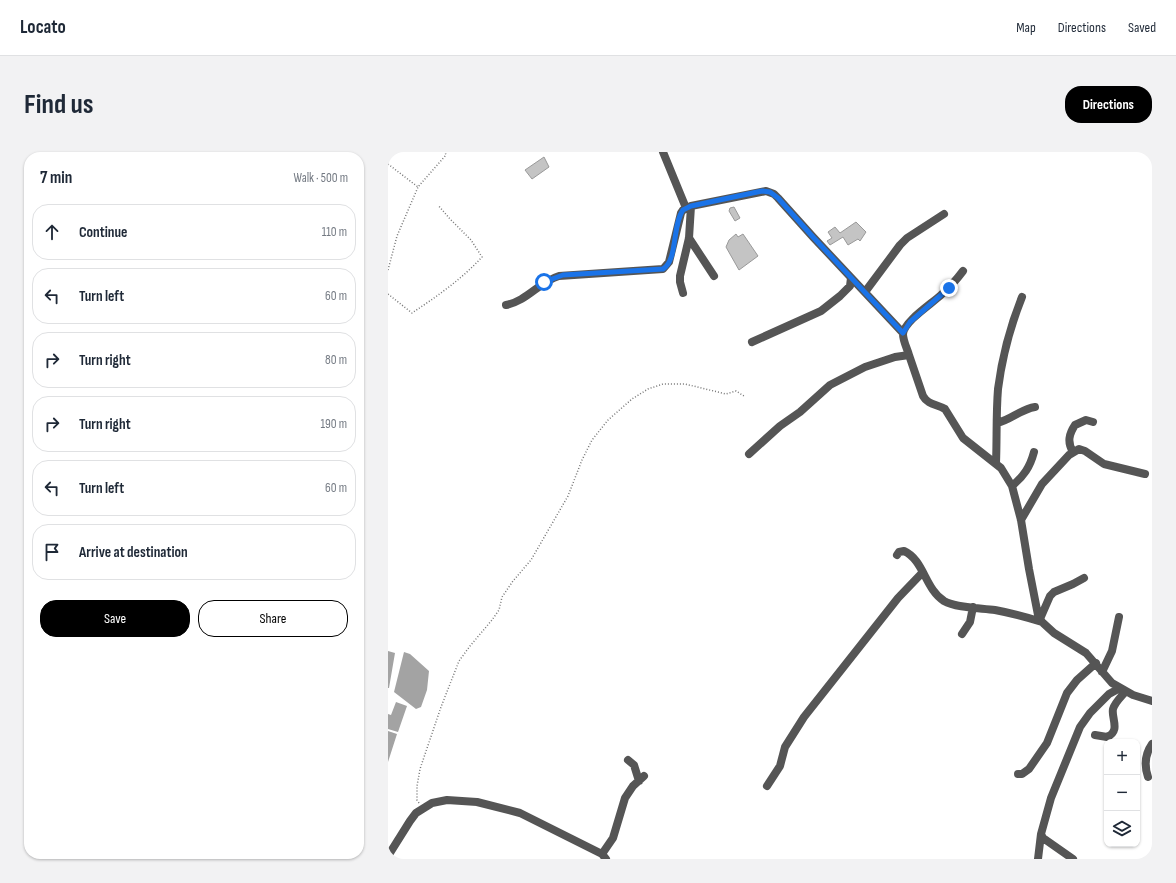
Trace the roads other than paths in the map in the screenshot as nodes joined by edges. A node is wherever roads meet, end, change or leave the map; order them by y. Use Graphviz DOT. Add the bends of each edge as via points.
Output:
graph roads {
  1 [pos="663,152"];
  2 [pos="689,207"];
  3 [pos="944,214"];
  4 [pos="689,238"];
  5 [pos="964,271"];
  6 [pos="714,276"];
  7 [pos="851,278"];
  8 [pos="864,292"];
  9 [pos="683,293"];
  10 [pos="1022,297"];
  11 [pos="506,304"];
  12 [pos="903,333"];
  13 [pos="752,342"];
  14 [pos="910,355"];
  15 [pos="1035,407"];
  16 [pos="997,422"];
  17 [pos="1093,422"];
  18 [pos="1034,452"];
  19 [pos="1073,452"];
  20 [pos="749,454"];
  21 [pos="996,463"];
  22 [pos="1145,474"];
  23 [pos="1012,486"];
  24 [pos="1021,520"];
  25 [pos="896,555"];
  26 [pos="922,573"];
  27 [pos="1084,578"];
  28 [pos="973,607"];
  29 [pos="1119,617"];
  30 [pos="1041,620"];
  31 [pos="962,634"];
  32 [pos="1096,663"];
  33 [pos="1102,672"];
  34 [pos="1123,690"];
  35 [pos="1152,701"];
  36 [pos="1095,734"];
  37 [pos="1152,744"];
  38 [pos="628,760"];
  39 [pos="1018,774"];
  40 [pos="1148,777"];
  41 [pos="767,786"];
  42 [pos="1041,834"];
  43 [pos="388,856"];
  44 [pos="604,857"];
  45 [pos="1038,859"];
  46 [pos="1072,859"];
  1 -- 2 [label="street"];
  2 -- 4 [label="street"];
  2 -- 7 [label="street" via="762,191 770,192"];
  2 -- 11 [label="street" via="683,210 680,217 669,262 663,269 559,276 544,282 521,300"];
  3 -- 8 [label="street" via="903,242"];
  4 -- 6 [label="street"];
  4 -- 9 [label="street" via="680,276"];
  5 -- 12 [label="street" via="941,296 910,322"];
  7 -- 8 [label="street"];
  7 -- 13 [label="street" via="850,286 821,311"];
  8 -- 12 [label="street"];
  10 -- 16 [label="street" via="1013,318 1005,351 998,390"];
  12 -- 14 [label="street"];
  14 -- 20 [label="street" via="865,367 830,385"];
  14 -- 21 [label="street" via="925,400 945,409 963,438"];
  15 -- 16 [label="street"];
  16 -- 21 [label="street"];
  17 -- 19 [label="street" via="1086,420 1075,425 1069,438"];
  18 -- 23 [label="street" via="1027,471"];
  19 -- 22 [label="street" via="1079,449 1104,464"];
  19 -- 24 [label="street" via="1042,484"];
  21 -- 23 [label="street"];
  23 -- 24 [label="street"];
  24 -- 30 [label="street"];
  25 -- 26 [label="street" via="902,551 908,554"];
  26 -- 28 [label="street" via="943,600"];
  26 -- 41 [label="street" via="898,598 809,710 787,744 780,766"];
  27 -- 30 [label="street" via="1054,592"];
  28 -- 30 [label="street"];
  28 -- 31 [label="street" via="970,622"];
  29 -- 33 [label="street" via="1112,651"];
  30 -- 32 [label="street" via="1054,633 1086,653"];
  32 -- 33 [label="street"];
  32 -- 39 [label="street" via="1072,686 1047,742 1029,769"];
  33 -- 34 [label="street"];
  34 -- 35 [label="street"];
  34 -- 36 [label="street" via="1113,708 1115,726 1112,733 1107,737"];
  34 -- 42 [label="street" via="1108,694 1080,727 1051,798"];
  37 -- 40 [label="street" via="1145,764"];
  38 -- 44 [label="street" via="641,778 625,798 613,838"];
  42 -- 45 [label="street"];
  42 -- 46 [label="street" via="1045,841"];
  43 -- 44 [label="street" via="410,821 422,808 432,802 447,800 469,801 526,815"];
}
